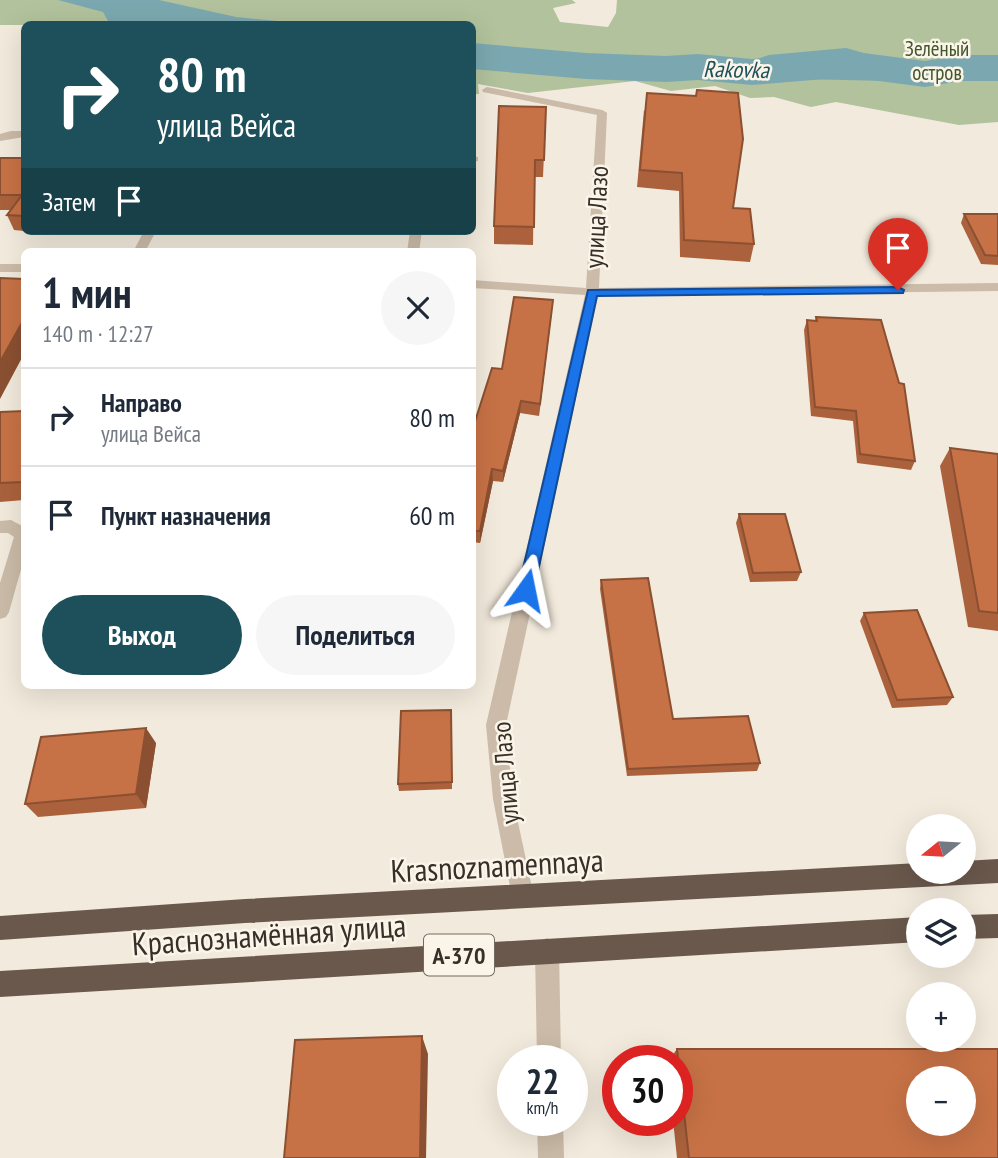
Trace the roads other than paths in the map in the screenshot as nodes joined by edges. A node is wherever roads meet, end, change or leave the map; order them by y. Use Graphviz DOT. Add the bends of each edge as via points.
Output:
graph roads {
  1 [pos="487,90"];
  2 [pos="21,134"];
  3 [pos="0,138"];
  4 [pos="0,268"];
  5 [pos="21,268"];
  6 [pos="476,284"];
  7 [pos="998,287"];
  8 [pos="592,292"];
  9 [pos="0,527"];
  10 [pos="21,534"];
  11 [pos="21,542"];
  12 [pos="0,612"];
  13 [pos="998,872"];
  14 [pos="523,897"];
  15 [pos="998,926"];
  16 [pos="976,927"];
  17 [pos="0,928"];
  18 [pos="906,930"];
  19 [pos="547,950"];
  20 [pos="0,984"];
  21 [pos="549,1045"];
  22 [pos="550,1136"];
  23 [pos="551,1158"];
  1 -- 8 [label="street, улица Лазо" via="602,113"];
  2 -- 3 [label="street"];
  4 -- 5 [label="street"];
  6 -- 8 [label="street"];
  7 -- 8 [label="street"];
  8 -- 14 [label="street, улица Лазо" via="496,725 503,799"];
  9 -- 10 [label="street" via="11,526"];
  11 -- 12 [label="street"];
  13 -- 14 [label="highway, Krasnoznamennaya / А-370"];
  14 -- 17 [label="highway, Krasnoznamennaya / А-370"];
  15 -- 16 [label="highway"];
  18 -- 19 [label="highway, Краснознамённая улица / А-370"];
  19 -- 20 [label="highway, Краснознамённая улица / А-370"];
  19 -- 21 [label="street"];
  22 -- 23 [label="street"];
}
